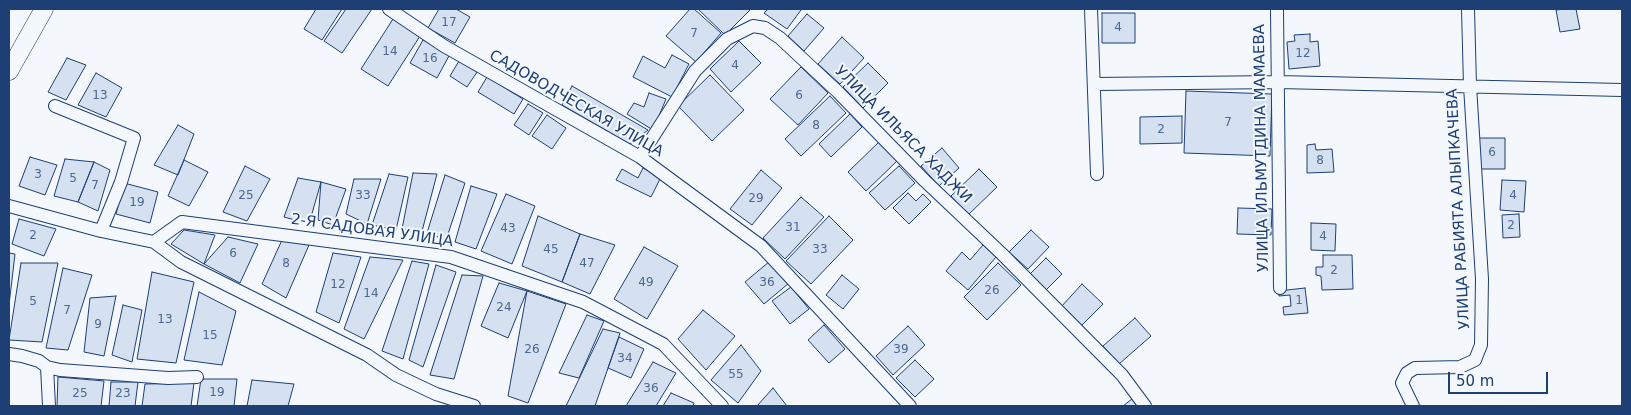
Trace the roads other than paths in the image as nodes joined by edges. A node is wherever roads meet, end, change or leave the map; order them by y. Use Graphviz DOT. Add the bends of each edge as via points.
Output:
graph roads {
  1 [pos="44,9"];
  2 [pos="389,9"];
  3 [pos="1092,9"];
  4 [pos="1277,9"];
  5 [pos="1468,9"];
  6 [pos="9,70"];
  7 [pos="1279,82"];
  8 [pos="1094,84"];
  9 [pos="1470,86"];
  10 [pos="1622,90"];
  11 [pos="55,106"];
  12 [pos="640,157"];
  13 [pos="1097,174"];
  14 [pos="9,206"];
  15 [pos="101,231"];
  16 [pos="154,242"];
  17 [pos="1280,288"];
  18 [pos="9,354"];
  19 [pos="47,367"];
  20 [pos="196,377"];
  21 [pos="49,406"];
  22 [pos="474,406"];
  23 [pos="722,406"];
  24 [pos="910,406"];
  25 [pos="1145,406"];
  26 [pos="1413,406"];
  1 -- 6 [label="main road"];
  2 -- 12 [label="street, САДОВОДЧЕСКАЯ УЛИЦА" via="444,46"];
  3 -- 8 [label="street"];
  4 -- 7 [label="street, УЛИЦА ИЛЬМУТДИНА МАМАЕВА"];
  5 -- 9 [label="street, УЛИЦА РАБИЯТА АЛЫПКАЧЕВА"];
  7 -- 8 [label="street"];
  7 -- 9 [label="street"];
  7 -- 17 [label="street, УЛИЦА ИЛЬМУТДИНА МАМАЕВА"];
  8 -- 13 [label="street"];
  9 -- 10 [label="street"];
  9 -- 26 [label="street, УЛИЦА РАБИЯТА АЛЫПКАЧЕВА" via="1482,279 1481,345 1475,360 1460,367 1416,368 1407,373 1402,383"];
  11 -- 15 [label="street" via="134,138"];
  12 -- 24 [label="street, САДОВОДЧЕСКАЯ УЛИЦА" via="761,246"];
  12 -- 25 [label="street, УЛИЦА ИЛЬЯСА ХАДЖИ" via="695,71 727,39 753,26 765,28 838,92 1002,254 1122,375"];
  14 -- 15 [label="street"];
  15 -- 16 [label="street"];
  16 -- 22 [label="street" via="181,262 367,355 396,374 436,394"];
  16 -- 23 [label="street, 2-Я САДОВАЯ УЛИЦА" via="182,222 451,257 583,302 663,344"];
  18 -- 19 [label="street"];
  19 -- 20 [label="street" via="158,377"];
  19 -- 21 [label="street"];
}
